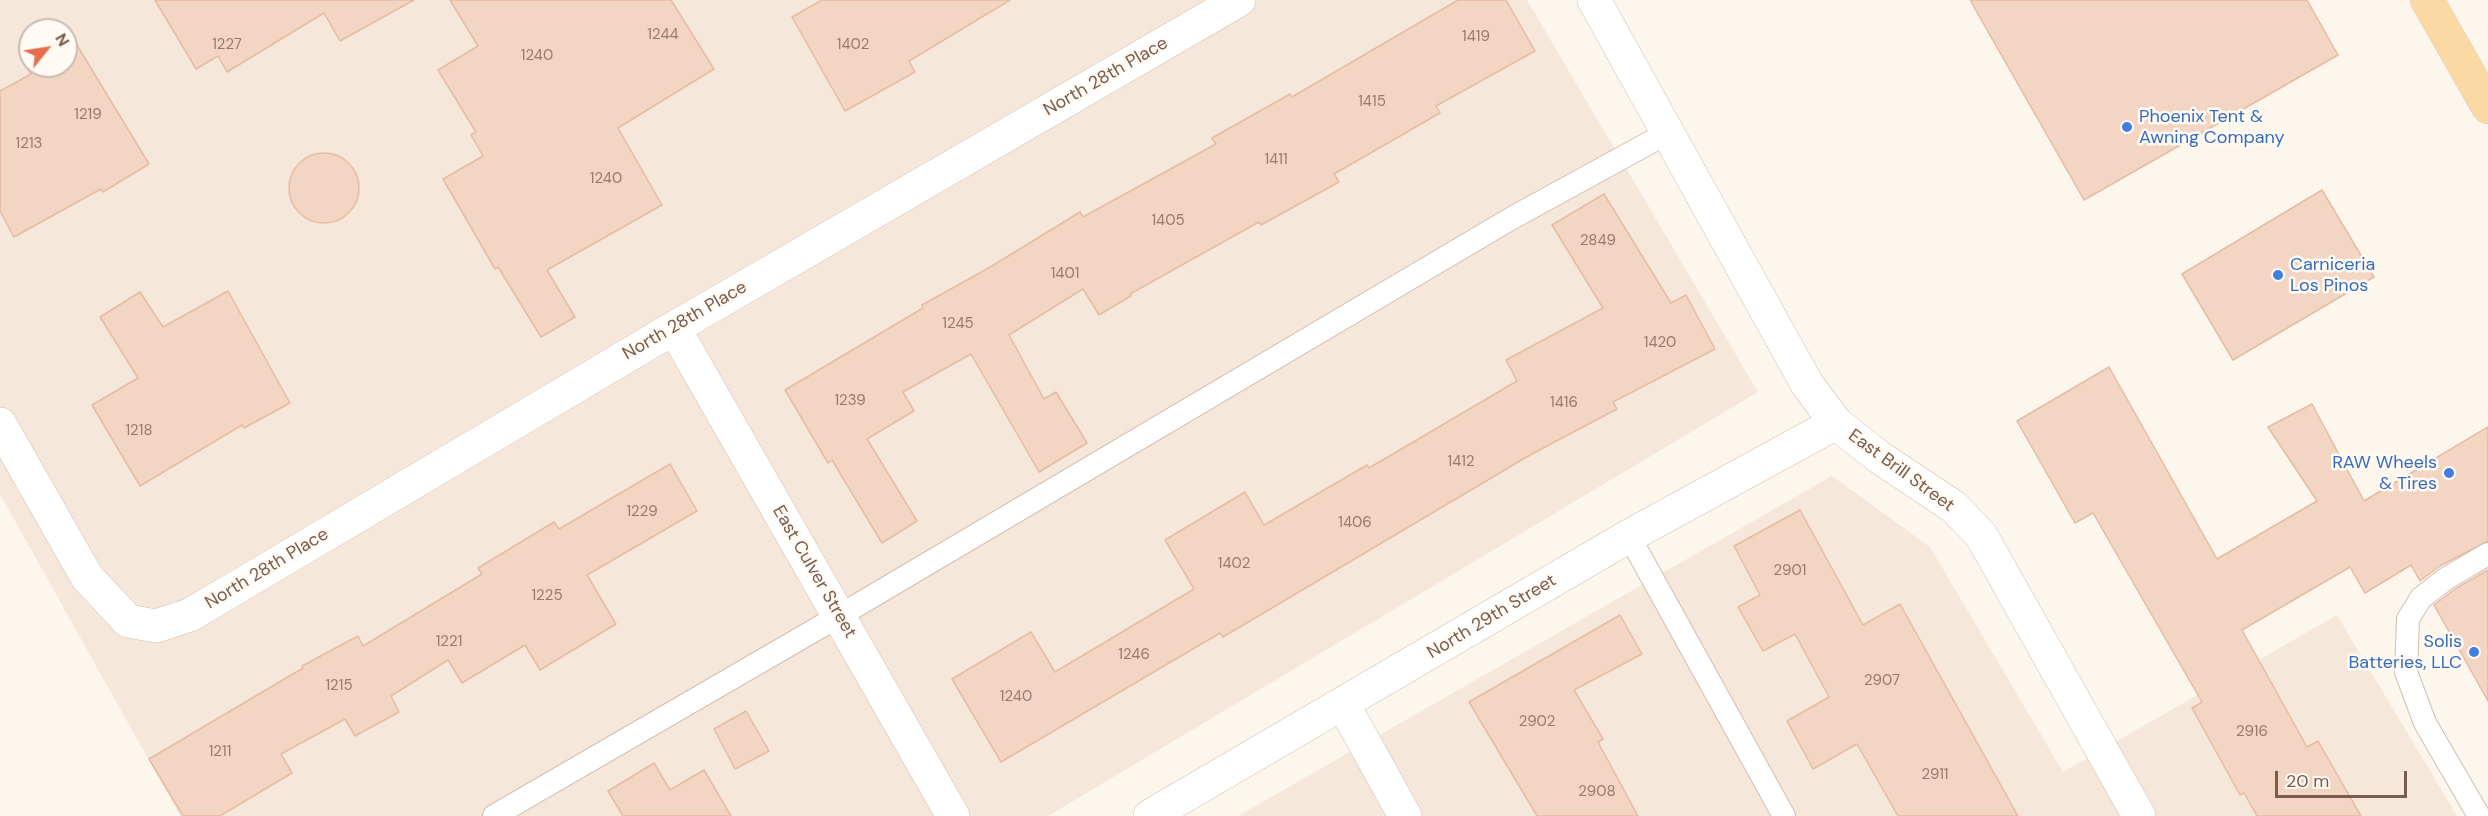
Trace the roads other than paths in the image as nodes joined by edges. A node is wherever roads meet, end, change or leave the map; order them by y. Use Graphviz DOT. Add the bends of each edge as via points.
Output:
graph roads {
  1 [pos="1239,0"];
  2 [pos="1594,0"];
  3 [pos="2427,0"];
  4 [pos="2488,107"];
  5 [pos="1669,132"];
  6 [pos="674,328"];
  7 [pos="1836,423"];
  8 [pos="0,424"];
  9 [pos="1629,536"];
  10 [pos="2488,554"];
  11 [pos="839,616"];
  12 [pos="1343,704"];
  13 [pos="494,816"];
  14 [pos="953,816"];
  15 [pos="1150,816"];
  16 [pos="1406,816"];
  17 [pos="1784,816"];
  18 [pos="2139,816"];
  19 [pos="2479,816"];
  1 -- 6 [label="street, North 28th Place"];
  2 -- 5 [label="street, East Brill Street"];
  3 -- 4 [label="main road"];
  5 -- 7 [label="street, East Brill Street" via="1807,384"];
  5 -- 11 [label="lane" via="1512,218"];
  6 -- 8 [label="street, North 28th Place" via="190,615 156,626 128,621 87,577"];
  6 -- 11 [label="street, East Culver Street"];
  7 -- 9 [label="street, North 29th Street"];
  7 -- 18 [label="street, East Brill Street" via="1954,507 1981,535"];
  9 -- 12 [label="street, North 29th Street"];
  9 -- 17 [label="lane"];
  10 -- 19 [label="lane" via="2421,598 2408,619 2406,672 2425,723"];
  11 -- 13 [label="lane"];
  11 -- 14 [label="street, East Culver Street"];
  12 -- 15 [label="street, North 29th Street"];
  12 -- 16 [label="street"];
}
